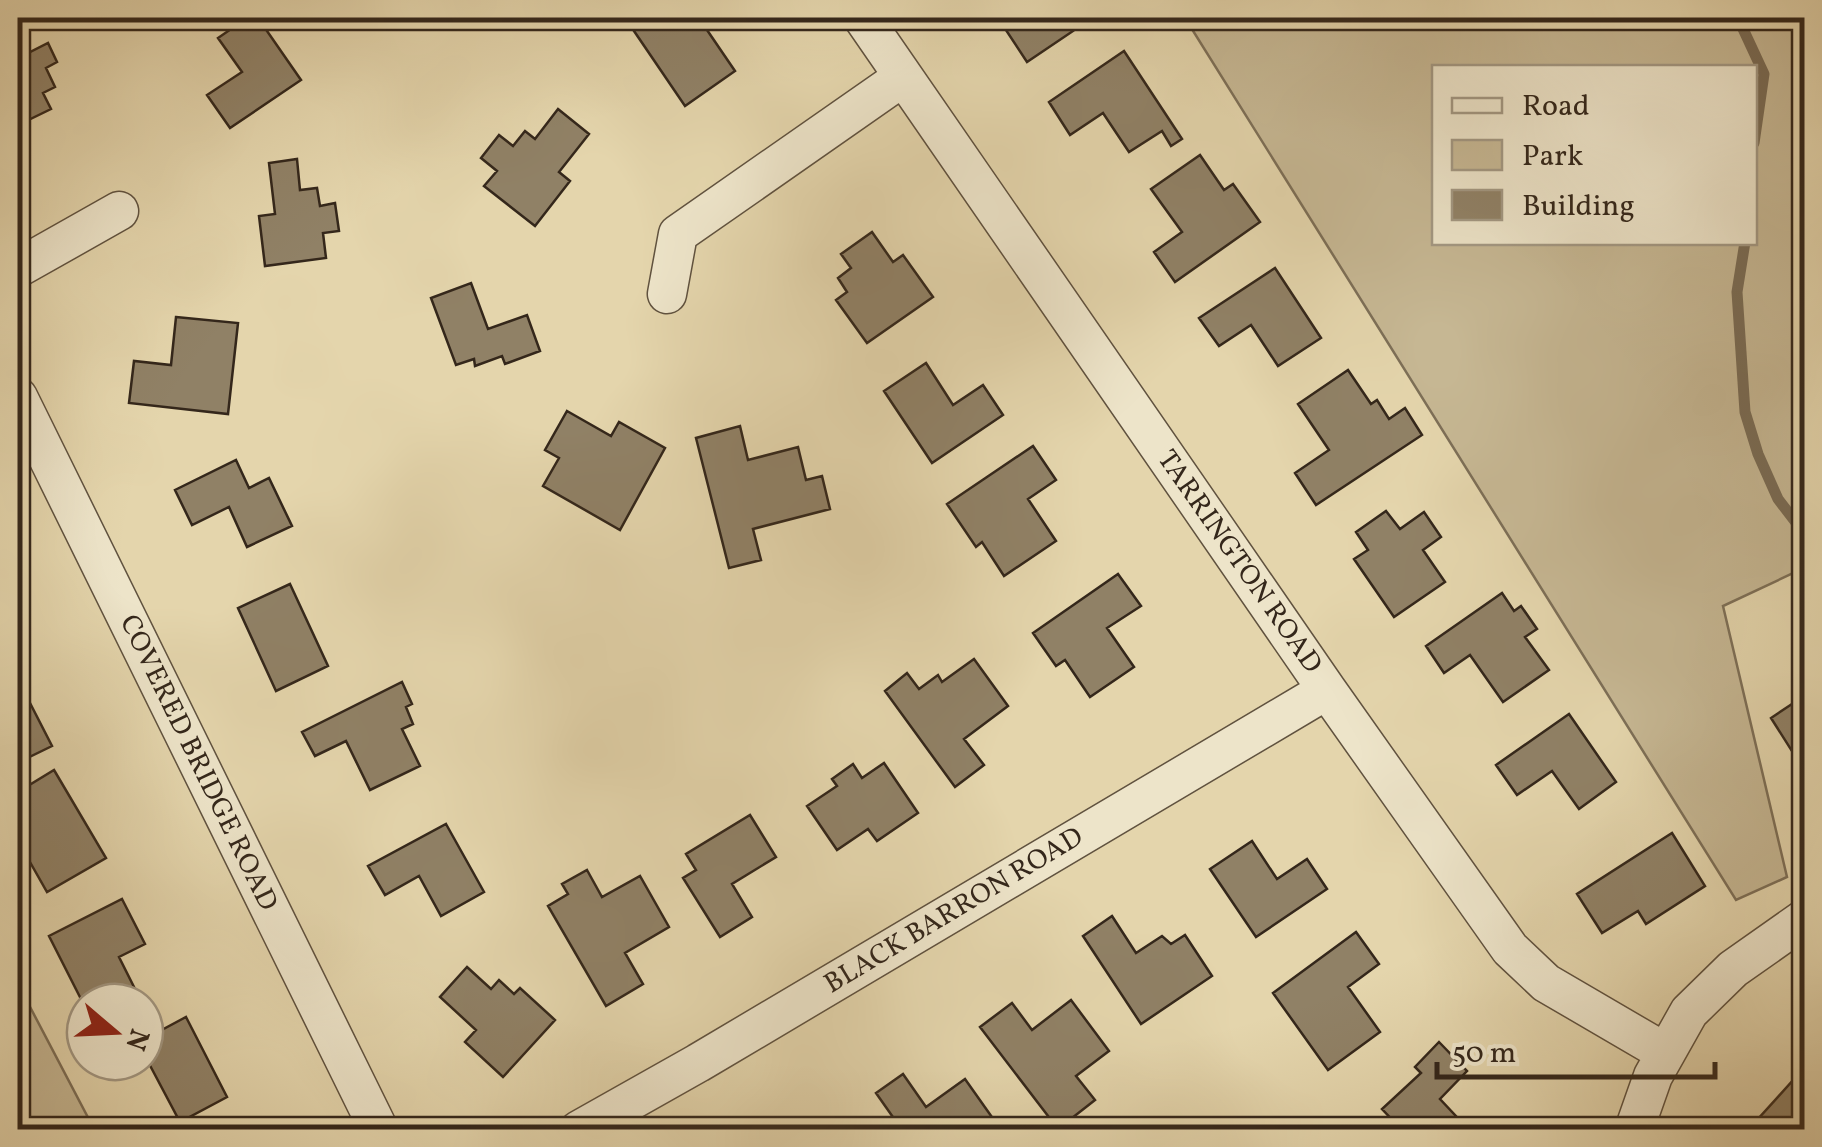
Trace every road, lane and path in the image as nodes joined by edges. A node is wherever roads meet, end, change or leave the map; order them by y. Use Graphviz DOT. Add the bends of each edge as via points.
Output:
graph roads {
  1 [pos="863,18"];
  2 [pos="904,77"];
  3 [pos="120,210"];
  4 [pos="18,268"];
  5 [pos="667,294"];
  6 [pos="18,396"];
  7 [pos="1327,690"];
  8 [pos="1804,919"];
  9 [pos="1666,1053"];
  10 [pos="379,1130"];
  11 [pos="579,1130"];
  12 [pos="1634,1130"];
  1 -- 2 [label="street, TARRINGTON ROAD"];
  2 -- 5 [label="street" via="678,234"];
  2 -- 7 [label="street, TARRINGTON ROAD"];
  3 -- 4 [label="street"];
  6 -- 10 [label="street, COVERED BRIDGE ROAD"];
  7 -- 9 [label="street, TARRINGTON ROAD" via="1510,949 1546,983"];
  7 -- 11 [label="street, BLACK BARRON ROAD"];
  8 -- 9 [label="street" via="1733,968 1689,1012"];
  9 -- 12 [label="street"];
}
